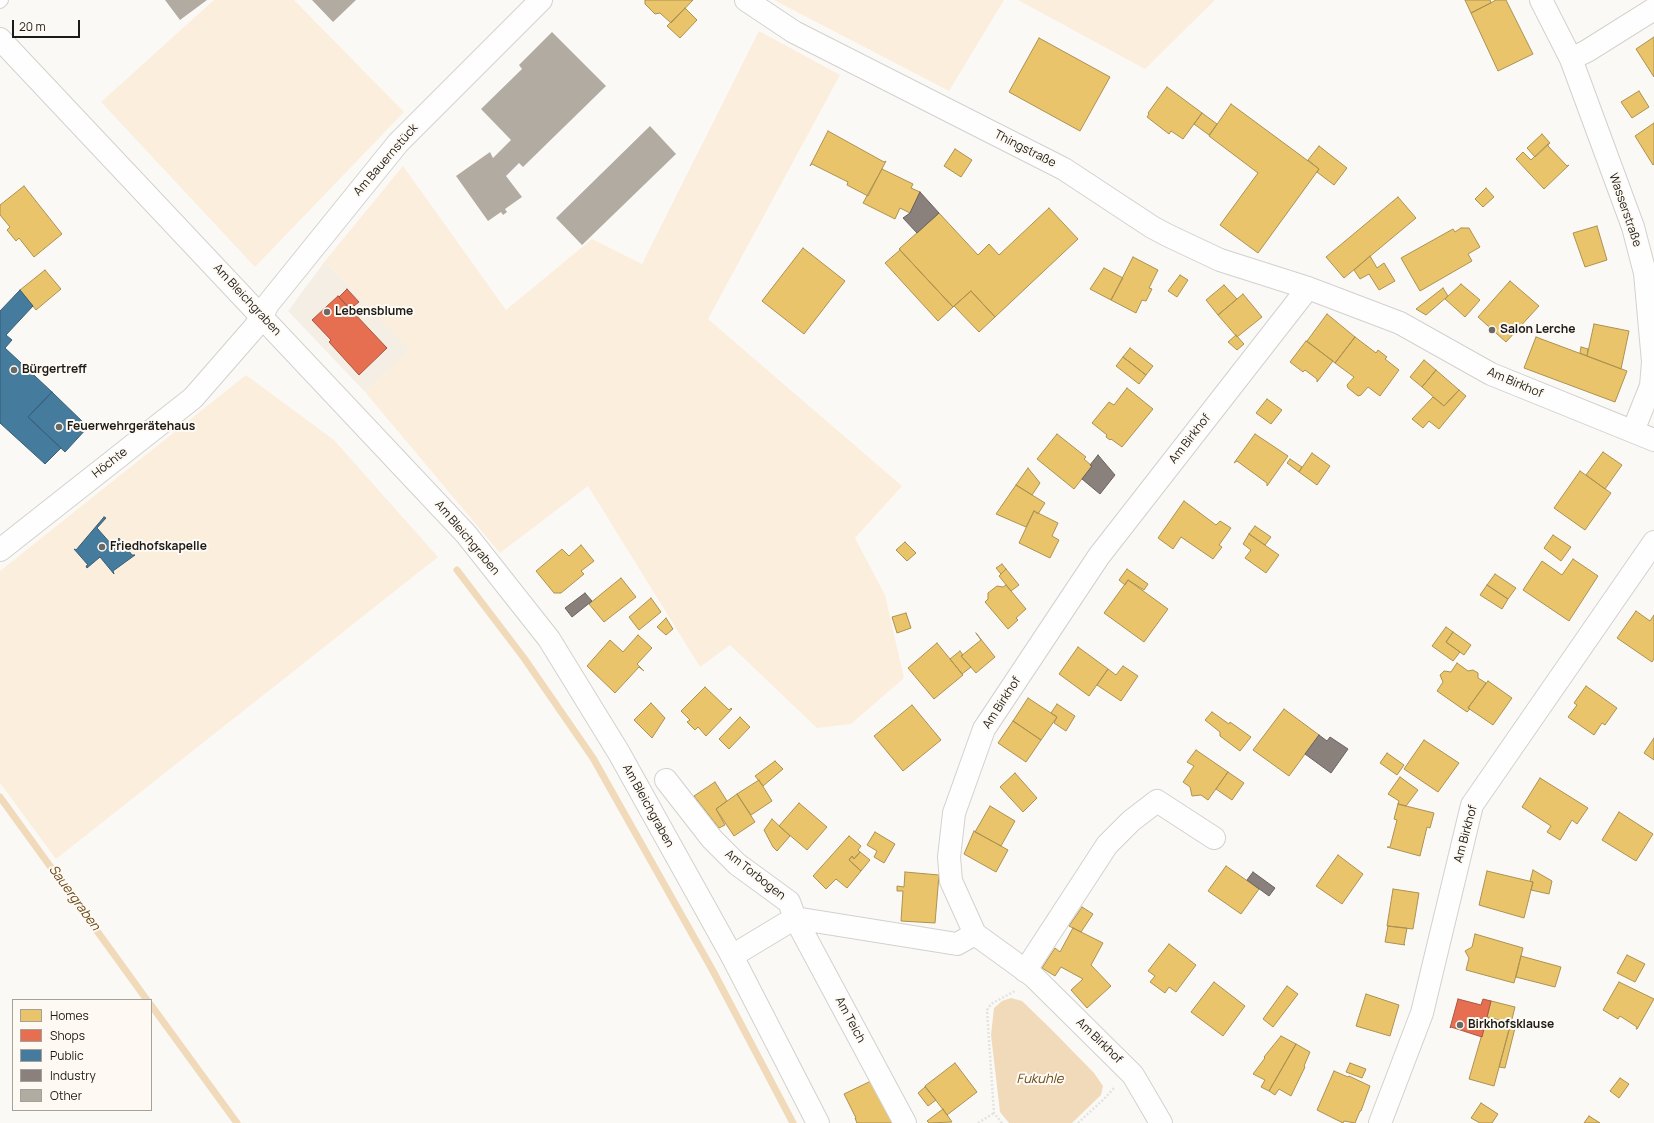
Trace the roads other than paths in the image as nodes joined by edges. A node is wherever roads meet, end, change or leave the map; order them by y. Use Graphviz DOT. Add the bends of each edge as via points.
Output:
graph roads {
  1 [pos="541,0"];
  2 [pos="746,0"];
  3 [pos="1541,0"];
  4 [pos="1654,9"];
  5 [pos="0,39"];
  6 [pos="1571,59"];
  7 [pos="1308,288"];
  8 [pos="262,316"];
  9 [pos="1633,431"];
  10 [pos="1654,440"];
  11 [pos="1654,542"];
  12 [pos="0,550"];
  13 [pos="666,780"];
  14 [pos="1214,838"];
  15 [pos="795,918"];
  16 [pos="975,934"];
  17 [pos="732,956"];
  18 [pos="1030,975"];
  19 [pos="818,1123"];
  20 [pos="905,1123"];
  21 [pos="1160,1123"];
  22 [pos="1380,1123"];
  1 -- 8 [label="street, Am Bauernstück" via="398,143 268,304"];
  2 -- 7 [label="street, Thingstraße" via="794,32 1064,169 1152,227 1220,260"];
  3 -- 6 [label="street, Wasserstraße"];
  4 -- 6 [label="street"];
  5 -- 8 [label="street, Am Bleichgraben"];
  6 -- 9 [label="street, Wasserstraße" via="1633,227 1645,273 1651,386"];
  7 -- 9 [label="street, Am Birkhof" via="1400,323 1491,374"];
  7 -- 16 [label="street, Am Birkhof" via="1098,556 984,729 954,813 948,857 951,882"];
  8 -- 12 [label="street, Höchte" via="193,398"];
  8 -- 17 [label="street, Am Bleichgraben" via="466,534 549,639 619,753"];
  9 -- 10 [label="street, Am Birkhof"];
  11 -- 22 [label="street, Am Birkhof" via="1472,805 1422,1013"];
  13 -- 15 [label="street, Am Torbogen" via="712,840 737,864 789,902"];
  14 -- 18 [label="street" via="1157,801 1131,821 1107,845"];
  15 -- 16 [label="street" via="957,944"];
  15 -- 17 [label="street"];
  15 -- 20 [label="street, Am Teich"];
  16 -- 18 [label="street, Am Birkhof"];
  17 -- 19 [label="street, Am Bleichgraben"];
  18 -- 21 [label="street, Am Birkhof" via="1133,1074"];
}
